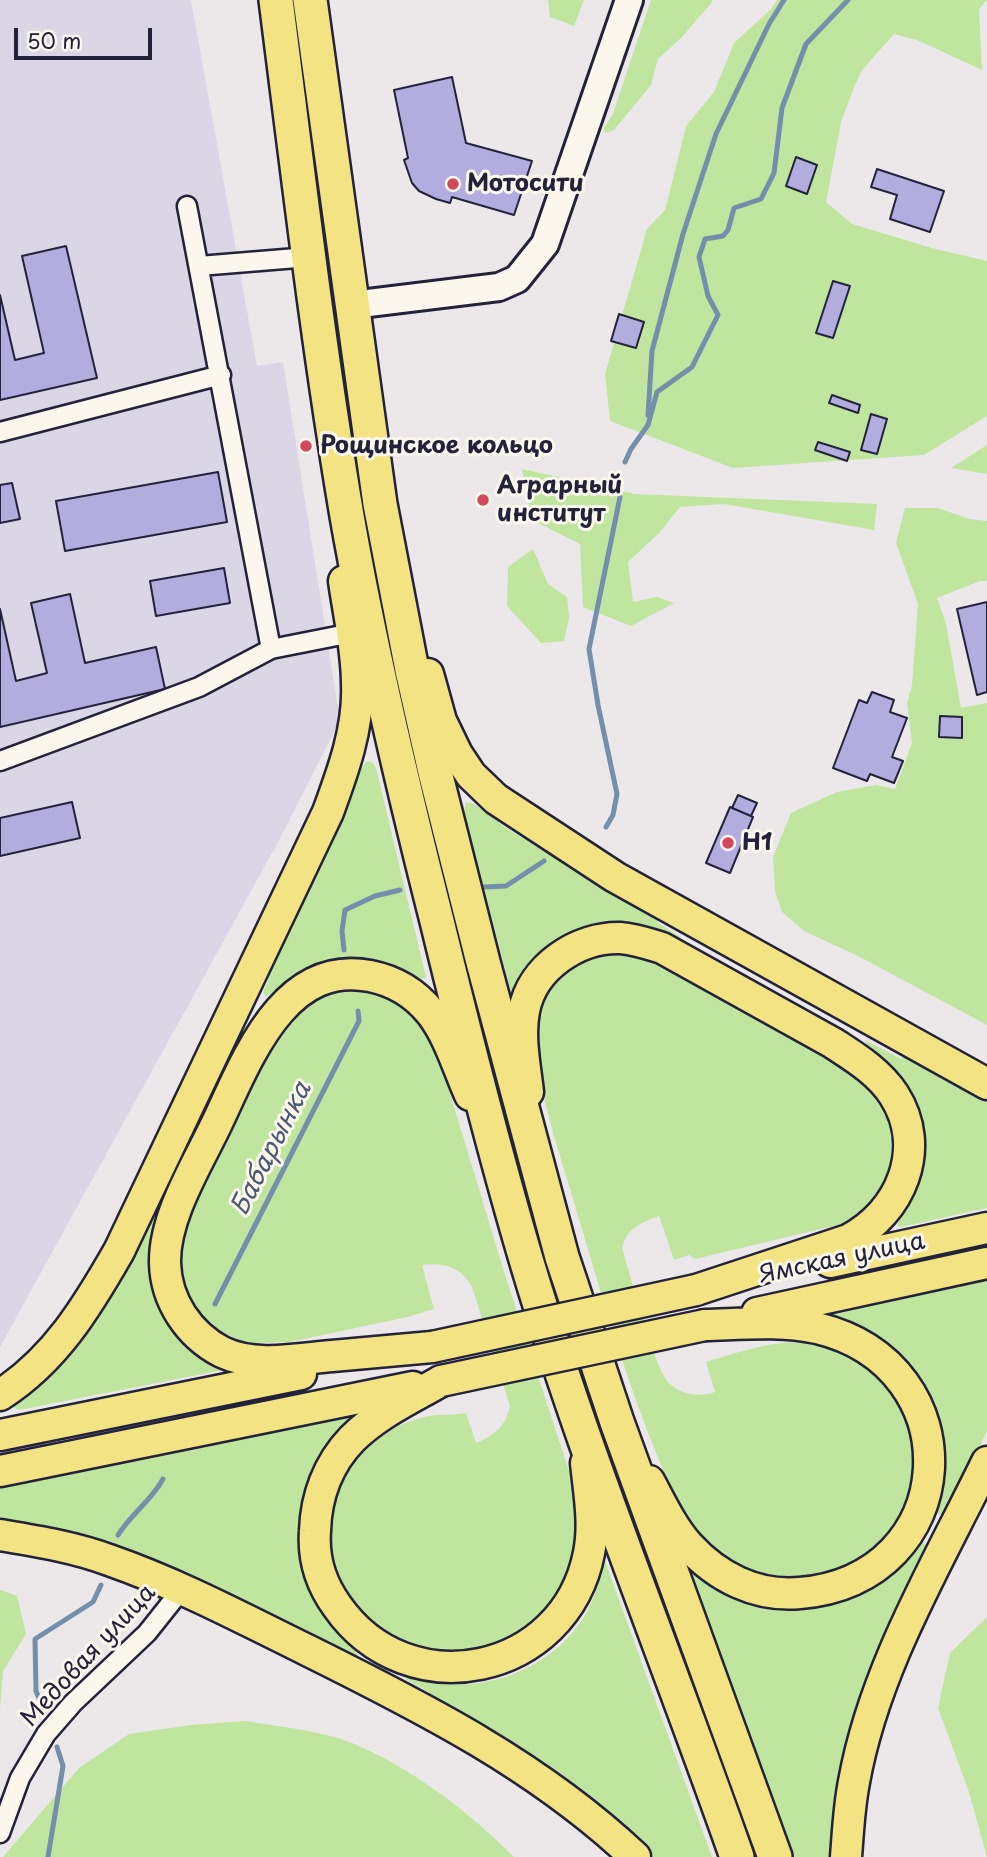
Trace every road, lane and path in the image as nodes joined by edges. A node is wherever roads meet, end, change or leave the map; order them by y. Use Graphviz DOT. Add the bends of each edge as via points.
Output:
graph roads {
  1 [pos="276,0"];
  2 [pos="310,0"];
  3 [pos="629,0"];
  4 [pos="187,206"];
  5 [pos="309,257"];
  6 [pos="199,266"];
  7 [pos="352,305"];
  8 [pos="221,374"];
  9 [pos="0,432"];
  10 [pos="380,504"];
  11 [pos="347,515"];
  12 [pos="352,633"];
  13 [pos="271,649"];
  14 [pos="0,761"];
  15 [pos="987,1084"];
  16 [pos="532,1148"];
  17 [pos="497,1156"];
  18 [pos="987,1228"];
  19 [pos="987,1263"];
  20 [pos="696,1290"];
  21 [pos="705,1325"];
  22 [pos="432,1347"];
  23 [pos="441,1381"];
  24 [pos="0,1395"];
  25 [pos="617,1422"];
  26 [pos="583,1432"];
  27 [pos="0,1435"];
  28 [pos="987,1462"];
  29 [pos="0,1471"];
  30 [pos="0,1535"];
  31 [pos="182,1589"];
  32 [pos="0,1833"];
  33 [pos="635,1857"];
  34 [pos="737,1857"];
  35 [pos="775,1857"];
  36 [pos="846,1857"];
  1 -- 5 [label="highway"];
  2 -- 7 [label="highway"];
  3 -- 7 [label="street" via="545,244 517,279 499,287"];
  4 -- 6 [label="street"];
  5 -- 6 [label="street"];
  5 -- 11 [label="highway"];
  6 -- 8 [label="street"];
  7 -- 10 [label="highway"];
  8 -- 9 [label="street"];
  8 -- 13 [label="street"];
  10 -- 15 [label="main road" via="405,561 441,721 471,775 496,799 615,877"];
  10 -- 16 [label="highway" via="436,776"];
  11 -- 12 [label="main road" via="344,582"];
  11 -- 17 [label="highway" via="402,783"];
  12 -- 13 [label="street"];
  12 -- 24 [label="main road" via="358,687 351,738 328,812 96,1292 45,1360"];
  13 -- 14 [label="street" via="199,687"];
  16 -- 20 [label="main road" via="523,1033 528,997 549,966 564,954 601,940 620,938 662,948 874,1072 894,1095 909,1143 902,1183 890,1206 866,1231 849,1240"];
  16 -- 25 [label="highway" via="562,1257"];
  17 -- 22 [label="main road" via="442,1030 422,1003 382,979 350,974 331,977 297,993 259,1039 172,1224 165,1263 175,1304 193,1331 225,1353 266,1361"];
  17 -- 26 [label="highway"];
  18 -- 20 [label="main road, Ямская улица"];
  19 -- 21 [label="main road"];
  20 -- 22 [label="main road, bridge"];
  21 -- 23 [label="main road, bridge"];
  21 -- 25 [label="main road" via="776,1322 817,1328 849,1339 883,1360 906,1385 925,1423 929,1463 924,1499 897,1548 867,1573 817,1592 775,1593 743,1586 713,1569 686,1543"];
  22 -- 27 [label="main road"];
  23 -- 26 [label="main road" via="383,1414 353,1439 331,1469 317,1503 316,1558 329,1595 366,1638 408,1661 449,1667 508,1657 542,1636 568,1608 590,1552"];
  23 -- 29 [label="main road"];
  25 -- 35 [label="highway"];
  26 -- 34 [label="highway"];
  28 -- 36 [label="main road" via="908,1622 874,1707 854,1781"];
  30 -- 31 [label="main road" via="107,1559"];
  31 -- 32 [label="street, Медовая улица" via="147,1633 46,1734 20,1778"];
  31 -- 33 [label="main road" via="394,1693 487,1745 575,1806"];
}
